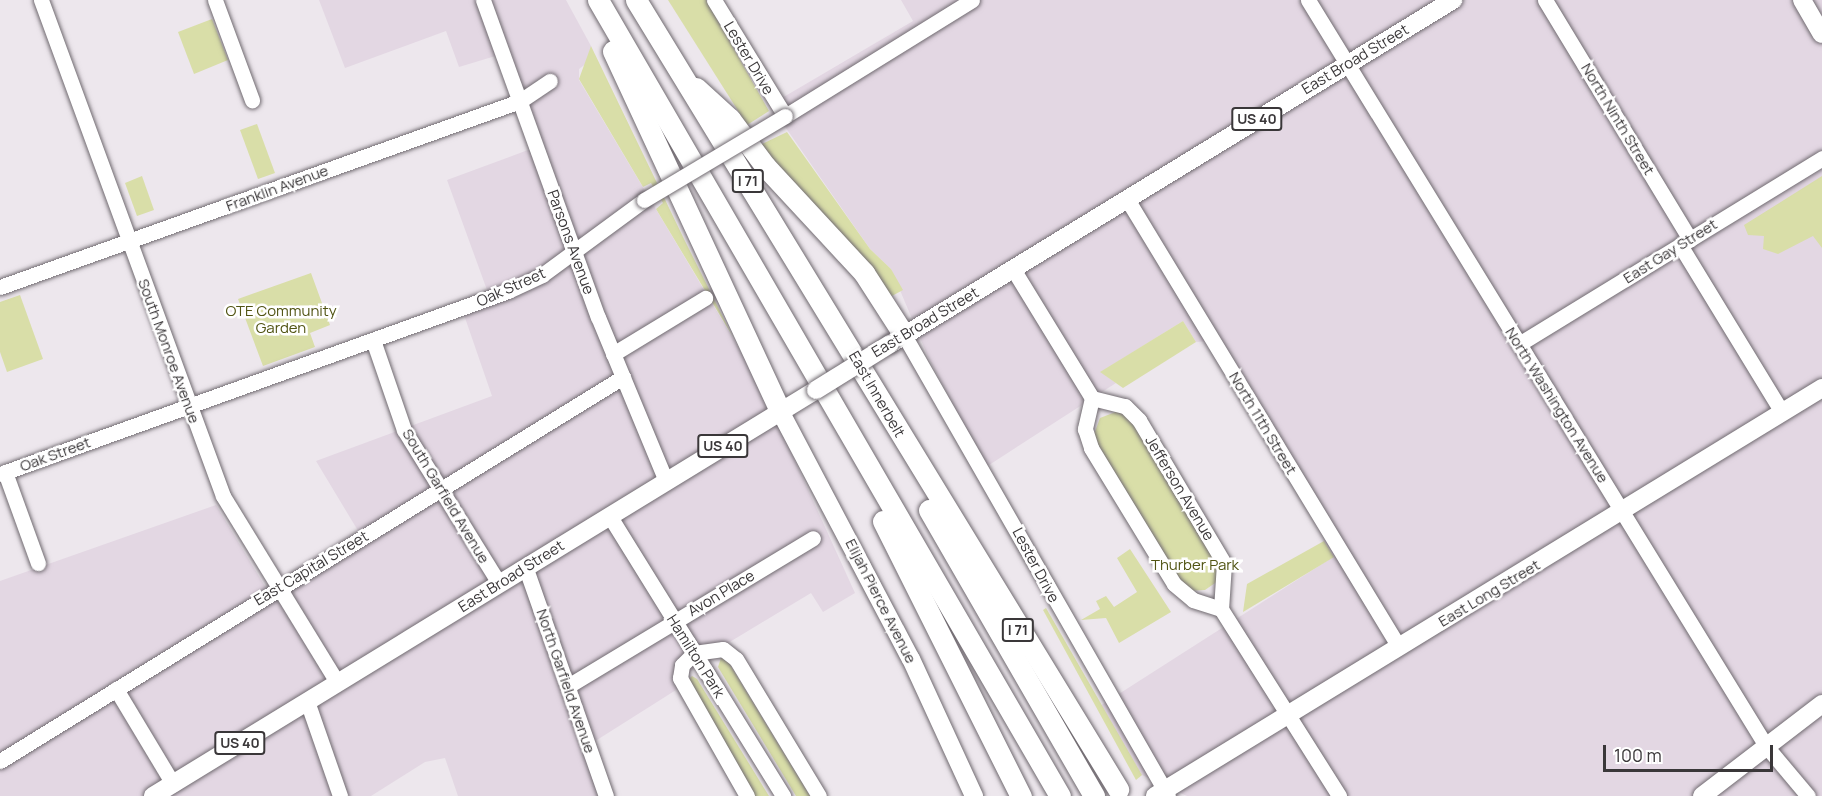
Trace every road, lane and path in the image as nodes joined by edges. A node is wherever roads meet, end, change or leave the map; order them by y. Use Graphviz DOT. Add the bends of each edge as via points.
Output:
graph roads {
  1 [pos="41,0"];
  2 [pos="483,0"];
  3 [pos="596,0"];
  4 [pos="636,0"];
  5 [pos="714,0"];
  6 [pos="972,0"];
  7 [pos="1308,0"];
  8 [pos="1453,0"];
  9 [pos="1545,0"];
  10 [pos="1802,0"];
  11 [pos="217,5"];
  12 [pos="1822,34"];
  13 [pos="1347,64"];
  14 [pos="680,74"];
  15 [pos="550,81"];
  16 [pos="252,100"];
  17 [pos="520,101"];
  18 [pos="785,116"];
  19 [pos="1822,158"];
  20 [pos="1127,200"];
  21 [pos="129,241"];
  22 [pos="1685,242"];
  23 [pos="573,250"];
  24 [pos="1013,269"];
  25 [pos="0,287"];
  26 [pos="705,298"];
  27 [pos="373,340"];
  28 [pos="897,340"];
  29 [pos="1519,344"];
  30 [pos="613,354"];
  31 [pos="623,377"];
  32 [pos="1822,388"];
  33 [pos="1092,398"];
  34 [pos="190,406"];
  35 [pos="786,407"];
  36 [pos="1782,412"];
  37 [pos="848,431"];
  38 [pos="921,469"];
  39 [pos="3,473"];
  40 [pos="666,481"];
  41 [pos="442,488"];
  42 [pos="1622,511"];
  43 [pos="609,515"];
  44 [pos="813,538"];
  45 [pos="38,563"];
  46 [pos="525,566"];
  47 [pos="499,583"];
  48 [pos="279,588"];
  49 [pos="1221,609"];
  50 [pos="674,622"];
  51 [pos="1399,647"];
  52 [pos="694,654"];
  53 [pos="337,682"];
  54 [pos="568,686"];
  55 [pos="116,689"];
  56 [pos="307,701"];
  57 [pos="1822,704"];
  58 [pos="1286,716"];
  59 [pos="1766,746"];
  60 [pos="0,761"];
  61 [pos="173,784"];
  62 [pos="1118,789"];
  63 [pos="1163,794"];
  64 [pos="153,796"];
  65 [pos="340,796"];
  66 [pos="606,796"];
  67 [pos="747,796"];
  68 [pos="783,796"];
  69 [pos="819,796"];
  70 [pos="974,796"];
  71 [pos="1021,796"];
  72 [pos="1060,796"];
  73 [pos="1094,796"];
  74 [pos="1339,796"];
  75 [pos="1702,796"];
  76 [pos="1808,796"];
  1 -- 21 [label="street, South Monroe Avenue"];
  2 -- 17 [label="street, Parsons Avenue"];
  3 -- 35 [label="highway" via="630,93"];
  3 -- 37 [label="highway, I 71"];
  4 -- 14 [label="highway, East Innerbelt / I 71"];
  5 -- 18 [label="street, Lester Drive"];
  6 -- 18 [label="street, Oak Street"];
  7 -- 13 [label="street, North Washington Avenue"];
  8 -- 13 [label="main road, East Broad Street / US 40"];
  9 -- 22 [label="street, North Ninth Street"];
  10 -- 12 [label="main road"];
  11 -- 16 [label="street"];
  13 -- 20 [label="main road, East Broad Street / US 40"];
  13 -- 29 [label="street, North Washington Avenue"];
  14 -- 28 [label="highway" via="730,119 765,166 864,273"];
  14 -- 38 [label="highway, East Innerbelt / I 71" via="785,237"];
  15 -- 17 [label="street, Franklin Avenue"];
  17 -- 21 [label="street, Franklin Avenue"];
  17 -- 23 [label="street, Parsons Avenue"];
  18 -- 23 [label="street, Oak Street, bridge" via="644,200"];
  19 -- 22 [label="street, East Gay Street"];
  20 -- 24 [label="main road, East Broad Street / US 40"];
  20 -- 51 [label="street, North 11th Street"];
  21 -- 25 [label="street, Franklin Avenue"];
  21 -- 34 [label="street, South Monroe Avenue"];
  22 -- 29 [label="street, East Gay Street"];
  22 -- 36 [label="street, North Ninth Street"];
  23 -- 27 [label="street, Oak Street" via="542,275 508,291"];
  23 -- 30 [label="street, Parsons Avenue"];
  24 -- 28 [label="main road, East Broad Street / US 40"];
  24 -- 33 [label="street"];
  26 -- 30 [label="street"];
  27 -- 34 [label="street, Oak Street"];
  27 -- 41 [label="street, South Garfield Avenue" via="404,430"];
  28 -- 35 [label="main road, East Broad Street / US 40, bridge"];
  28 -- 63 [label="street, Lester Drive"];
  29 -- 42 [label="street, North Washington Avenue"];
  30 -- 31 [label="street, Parsons Avenue"];
  31 -- 40 [label="street, Parsons Avenue"];
  31 -- 41 [label="street, East Capital Street"];
  32 -- 36 [label="main road, East Long Street"];
  33 -- 49 [label="street" via="1085,429 1090,448 1174,584 1193,600"];
  33 -- 49 [label="street, Jefferson Avenue" via="1125,406 1145,431 1224,563"];
  34 -- 39 [label="street, Oak Street"];
  34 -- 48 [label="street, South Monroe Avenue" via="223,496"];
  35 -- 40 [label="main road, East Broad Street / US 40"];
  35 -- 70 [label="main road, Elijah Pierce Avenue" via="906,648"];
  36 -- 42 [label="main road, East Long Street"];
  37 -- 71 [label="highway" via="883,521"];
  37 -- 72 [label="highway, I 71"];
  38 -- 62 [label="highway, East Innerbelt / I 71"];
  38 -- 73 [label="highway" via="927,507"];
  39 -- 45 [label="street"];
  40 -- 43 [label="main road, East Broad Street / US 40"];
  41 -- 47 [label="street, South Garfield Avenue"];
  41 -- 48 [label="street, East Capital Street"];
  42 -- 51 [label="main road, East Long Street"];
  42 -- 59 [label="street, North Washington Avenue"];
  43 -- 46 [label="main road, East Broad Street / US 40"];
  43 -- 50 [label="street, Hamilton Park"];
  44 -- 50 [label="street, Avon Place"];
  46 -- 47 [label="main road, East Broad Street / US 40"];
  46 -- 54 [label="street, North Garfield Avenue"];
  47 -- 53 [label="main road, East Broad Street / US 40"];
  48 -- 53 [label="street, South Monroe Avenue"];
  48 -- 55 [label="street, East Capital Street"];
  49 -- 58 [label="street"];
  50 -- 52 [label="street, Hamilton Park"];
  50 -- 54 [label="street, Avon Place"];
  51 -- 58 [label="main road, East Long Street"];
  52 -- 67 [label="street" via="682,665 680,678"];
  52 -- 68 [label="street, Hamilton Park"];
  52 -- 69 [label="street" via="723,649 736,659"];
  53 -- 56 [label="main road, East Broad Street / US 40"];
  54 -- 66 [label="street, North Garfield Avenue"];
  55 -- 60 [label="street, East Capital Street"];
  55 -- 61 [label="street"];
  56 -- 61 [label="main road, East Broad Street / US 40"];
  56 -- 65 [label="street"];
  57 -- 59 [label="main road"];
  58 -- 63 [label="main road, East Long Street"];
  58 -- 74 [label="street"];
  59 -- 75 [label="main road"];
  59 -- 76 [label="street, North Washington Avenue"];
  61 -- 64 [label="main road, East Broad Street / US 40"];
}
